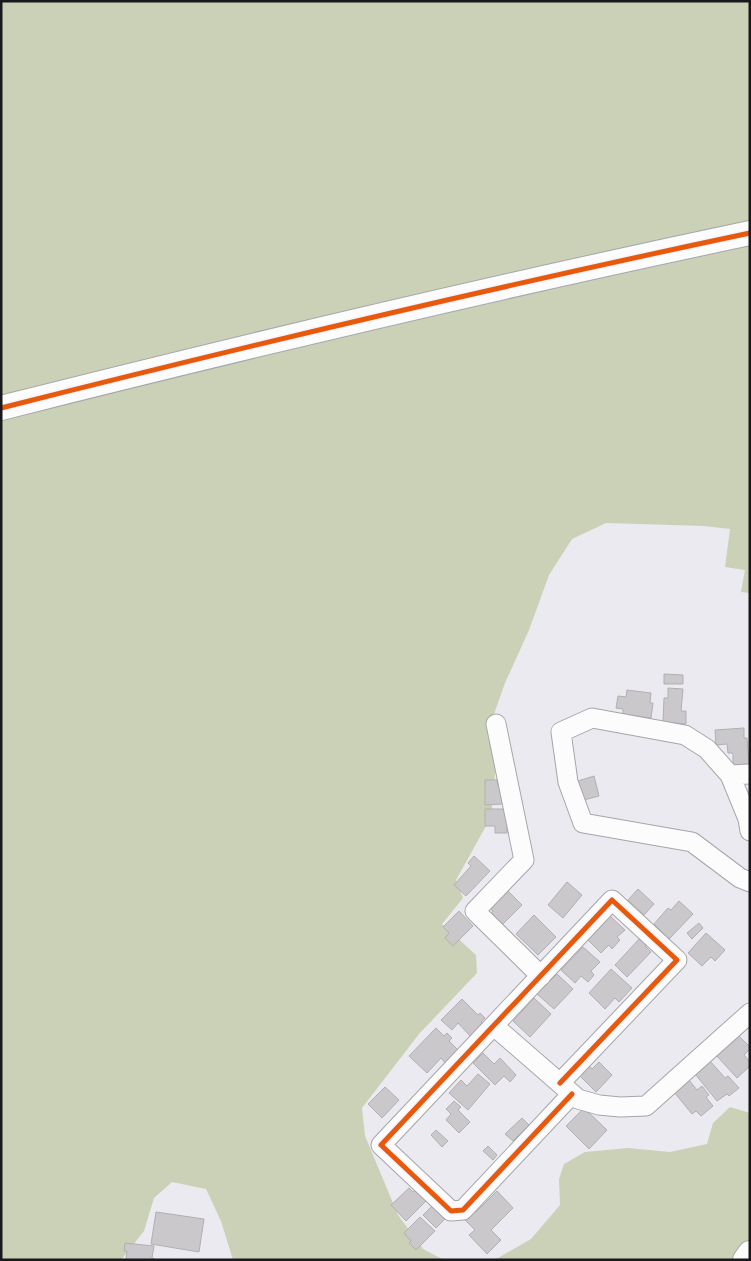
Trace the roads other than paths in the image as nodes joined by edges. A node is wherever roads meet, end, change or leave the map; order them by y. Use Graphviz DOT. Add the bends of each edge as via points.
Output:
graph roads {
  1 [pos="750,233"];
  2 [pos="1,408"];
  3 [pos="496,724"];
  4 [pos="750,774"];
  5 [pos="730,775"];
  6 [pos="750,831"];
  7 [pos="750,882"];
  8 [pos="541,976"];
  9 [pos="750,1013"];
  10 [pos="494,1026"];
  11 [pos="566,1089"];
  12 [pos="750,1253"];
  13 [pos="746,1260"];
  1 -- 2 [label="street" via="519,282"];
  3 -- 8 [label="street" via="524,860 475,911"];
  4 -- 5 [label="street"];
  5 -- 6 [label="street"];
  5 -- 7 [label="street" via="707,750 685,735 592,718 561,732 568,782 583,823 692,842"];
  8 -- 10 [label="street"];
  8 -- 11 [label="street" via="612,900 677,960"];
  9 -- 11 [label="street" via="646,1106 599,1104 578,1099"];
  10 -- 11 [label="street"];
  10 -- 11 [label="street" via="382,1145 451,1211 463,1210"];
  12 -- 13 [label="street"];
}
